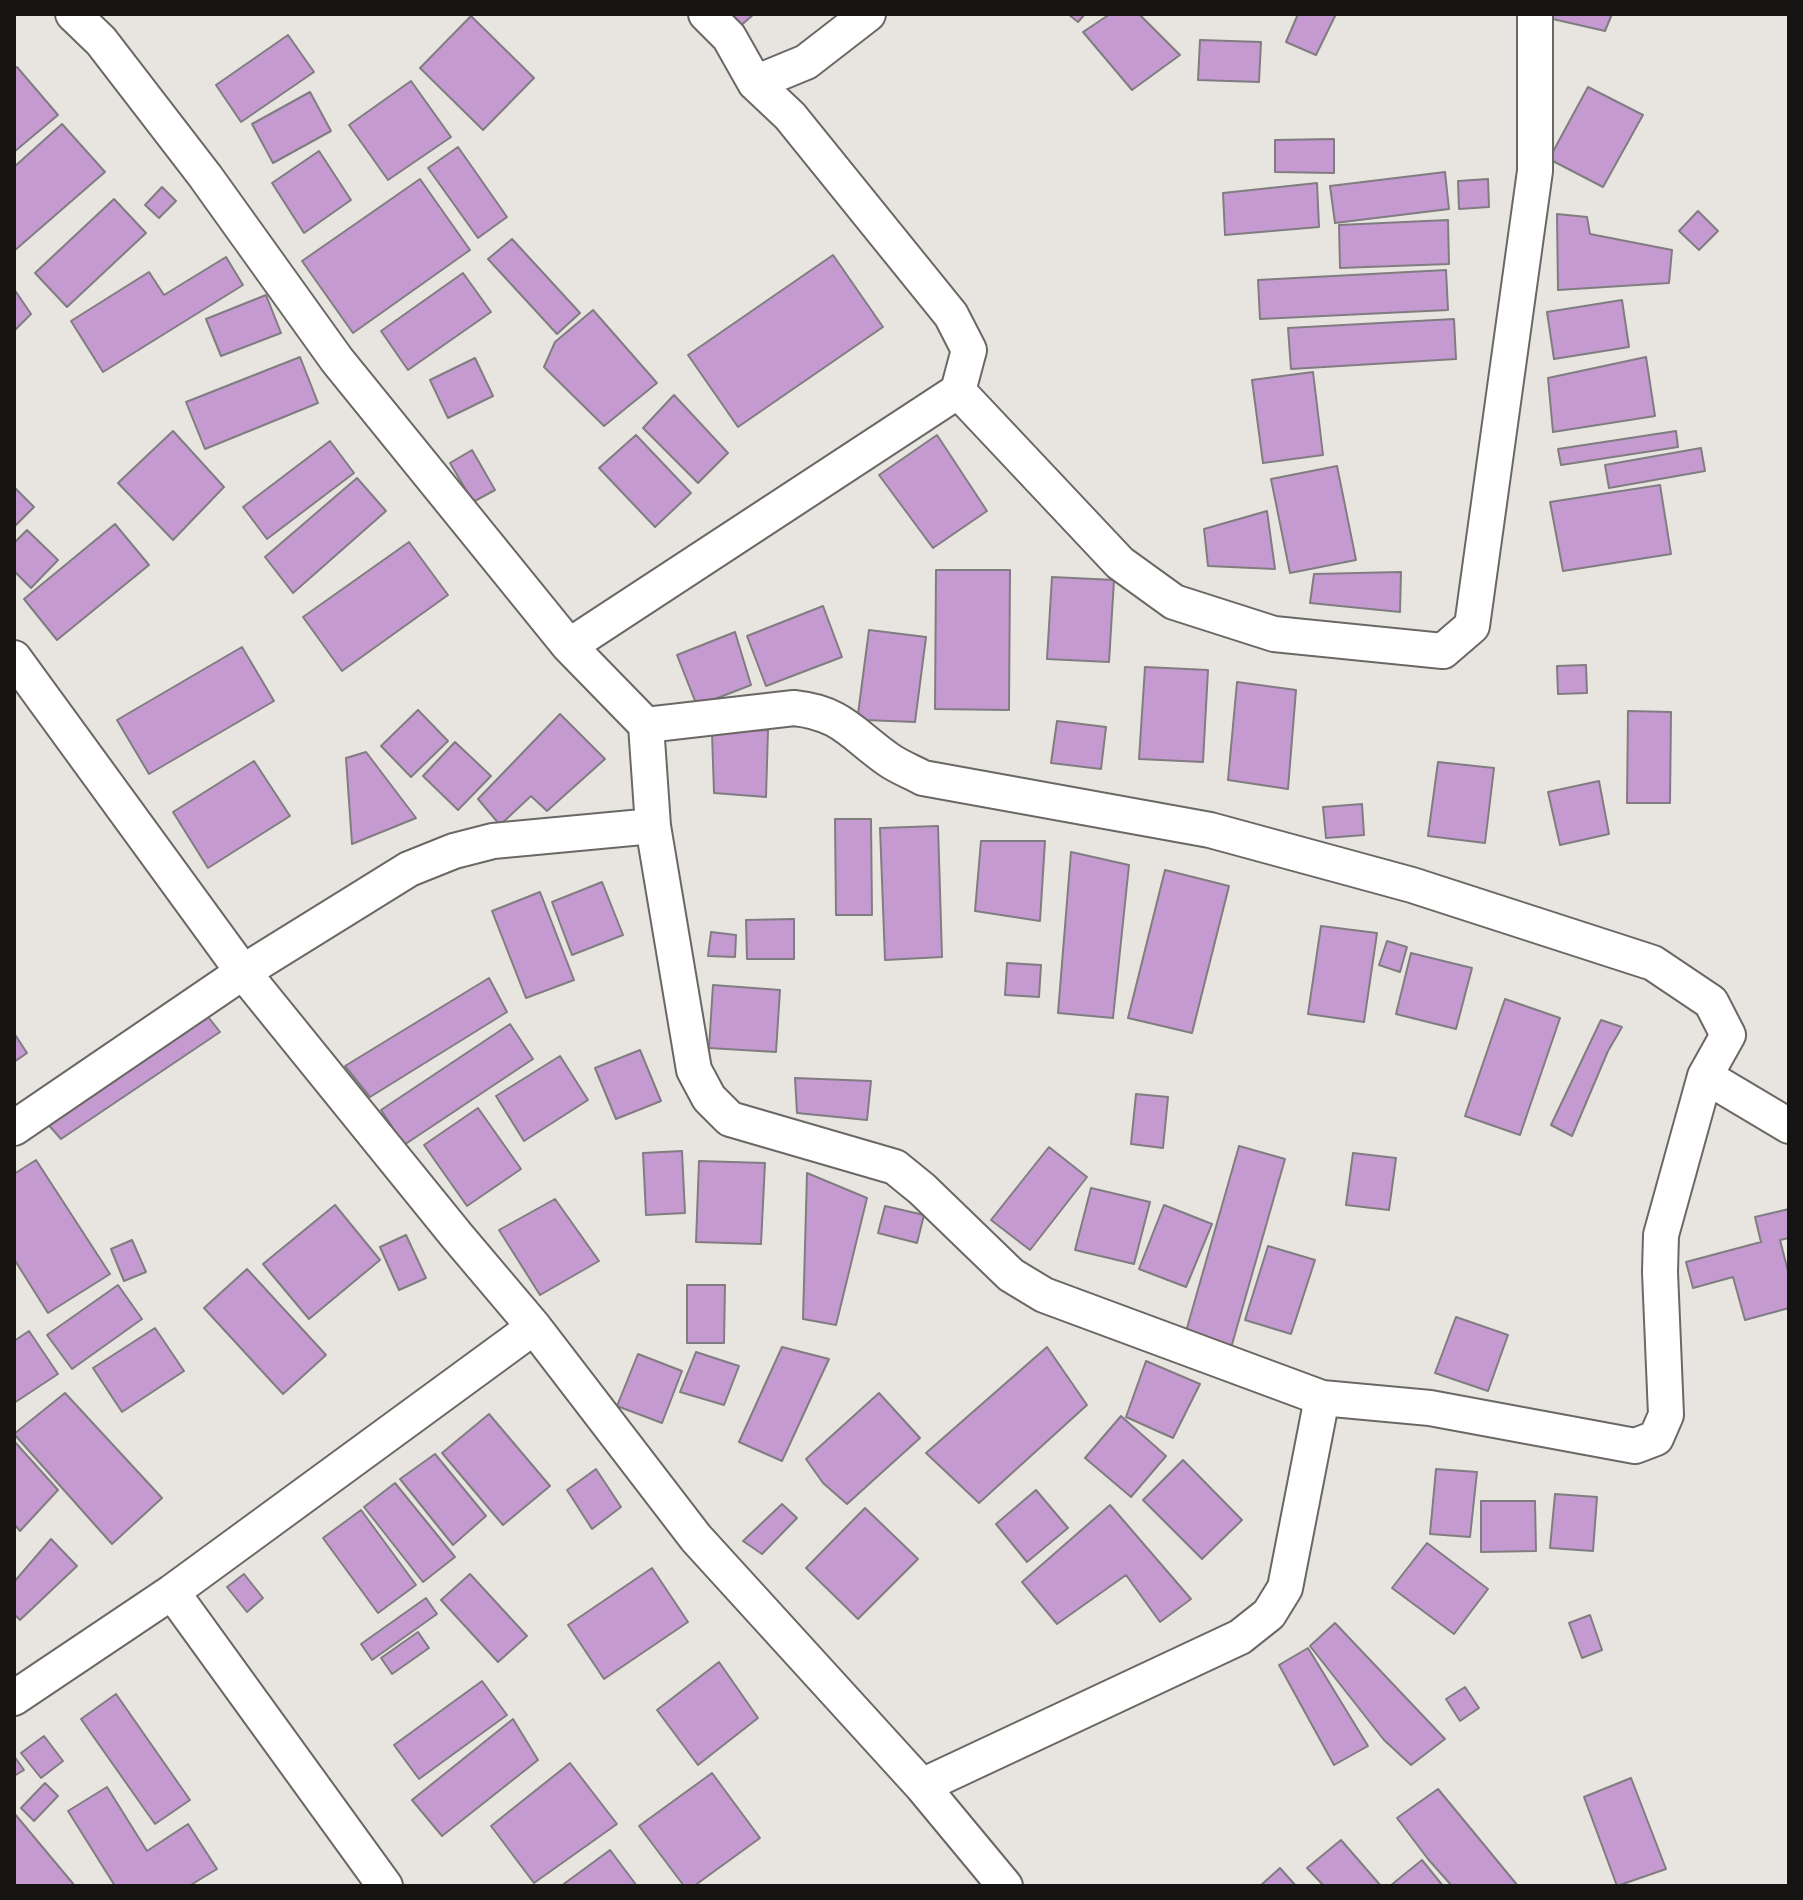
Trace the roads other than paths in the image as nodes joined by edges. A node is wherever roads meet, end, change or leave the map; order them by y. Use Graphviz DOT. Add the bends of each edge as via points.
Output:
graph roads {
  1 [pos="73,14"];
  2 [pos="706,14"];
  3 [pos="868,14"];
  4 [pos="1535,14"];
  5 [pos="806,62"];
  6 [pos="755,83"];
  7 [pos="790,116"];
  8 [pos="958,391"];
  9 [pos="569,646"];
  10 [pos="14,658"];
  11 [pos="646,725"];
  12 [pos="653,826"];
  13 [pos="243,972"];
  14 [pos="1705,1076"];
  15 [pos="1789,1126"];
  16 [pos="14,1128"];
  17 [pos="534,1327"];
  18 [pos="1322,1398"];
  19 [pos="172,1592"];
  20 [pos="14,1698"];
  21 [pos="922,1786"];
  22 [pos="385,1886"];
  23 [pos="1005,1886"];
  1 -- 9 [label="street" via="101,41 205,176 337,360"];
  2 -- 6 [label="street" via="729,37"];
  3 -- 5 [label="street"];
  4 -- 8 [label="street" via="1535,171 1472,626 1443,651 1274,634 1174,602 1120,563"];
  5 -- 6 [label="street"];
  5 -- 7 [label="street"];
  6 -- 7 [label="street"];
  7 -- 8 [label="street" via="951,315 969,350"];
  8 -- 9 [label="street"];
  9 -- 11 [label="street"];
  10 -- 13 [label="street"];
  11 -- 12 [label="street"];
  11 -- 14 [label="street" via="813,710 842,722 890,762 923,778 1210,830 1412,885 1638,958 1711,1002 1728,1035"];
  12 -- 13 [label="street" via="493,841 454,851 409,869"];
  12 -- 18 [label="street" via="694,1070 709,1098 730,1119 895,1167 1011,1275 1044,1295"];
  13 -- 16 [label="street"];
  13 -- 17 [label="street"];
  14 -- 15 [label="street"];
  14 -- 18 [label="street" via="1661,1235 1666,1415 1656,1438 1635,1446 1430,1408"];
  17 -- 19 [label="street"];
  17 -- 21 [label="street" via="696,1538"];
  18 -- 21 [label="street" via="1285,1588 1269,1614 1240,1637"];
  19 -- 20 [label="street"];
  19 -- 22 [label="street"];
  21 -- 23 [label="street"];
}
